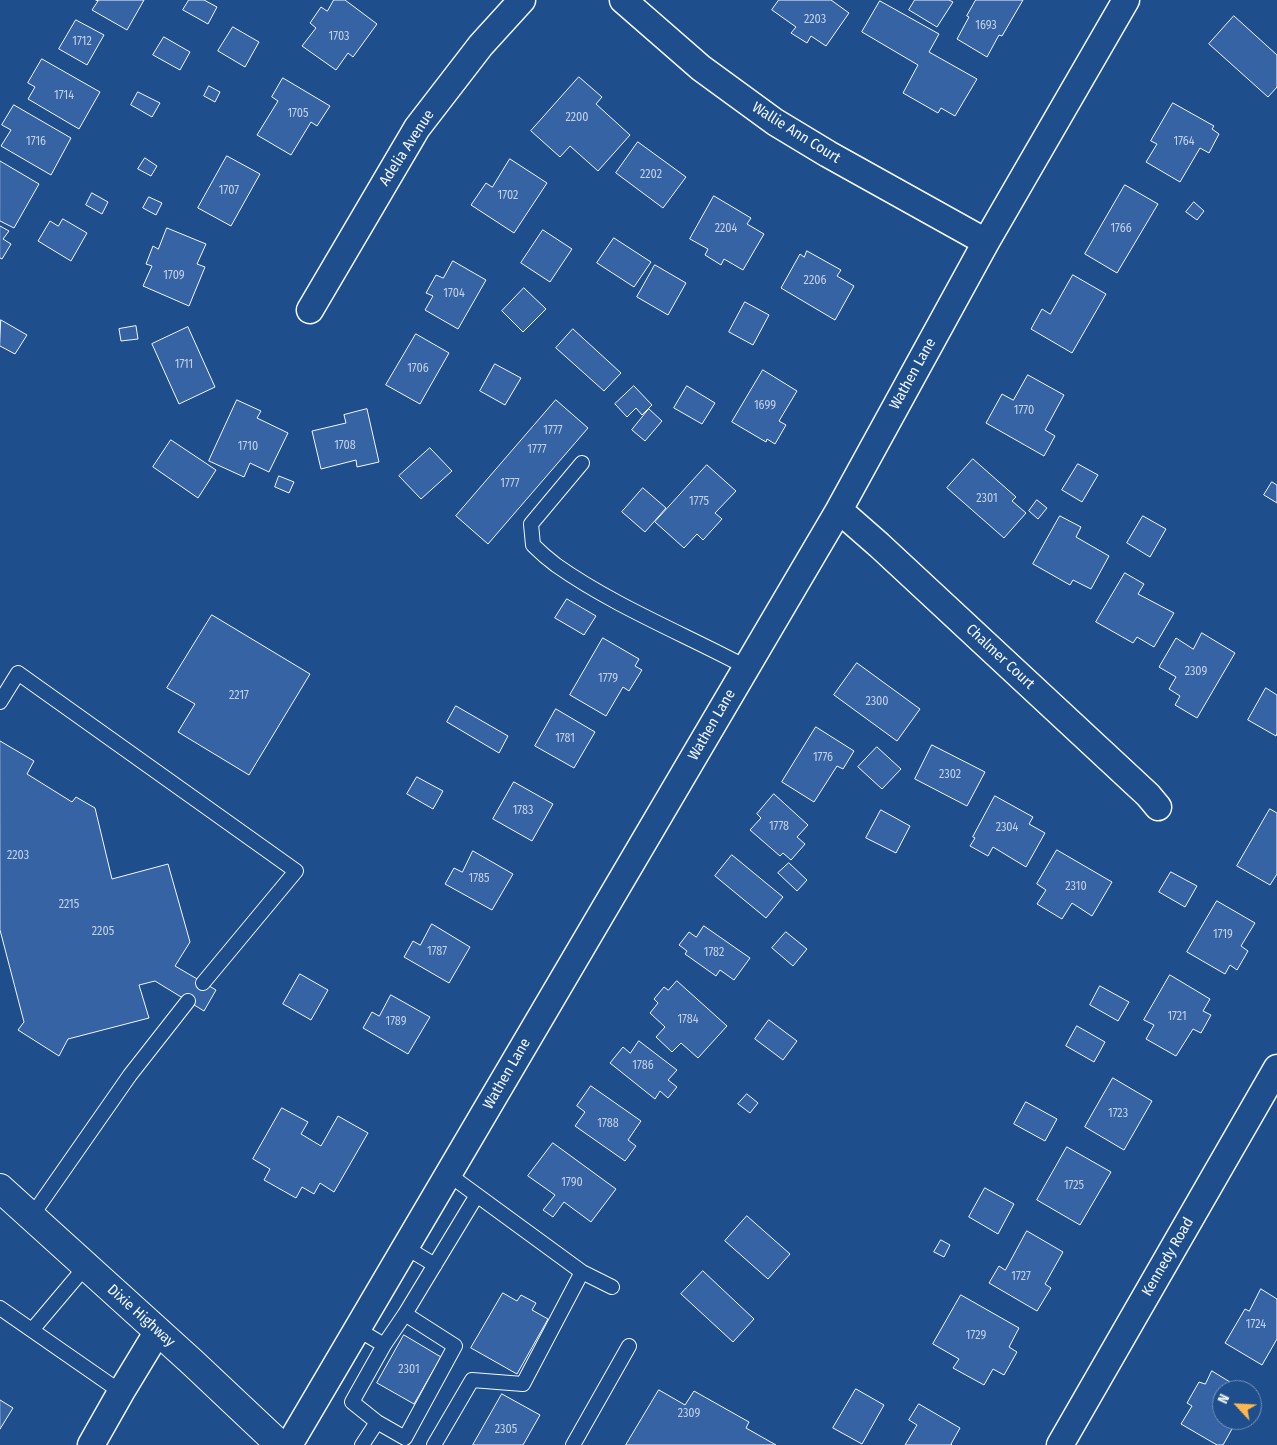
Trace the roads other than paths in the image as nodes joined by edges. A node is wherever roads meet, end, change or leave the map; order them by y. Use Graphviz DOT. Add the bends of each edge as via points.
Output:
graph roads {
  1 [pos="522,0"];
  2 [pos="623,0"];
  3 [pos="1126,0"];
  4 [pos="986,242"];
  5 [pos="310,310"];
  6 [pos="582,463"];
  7 [pos="839,510"];
  8 [pos="746,667"];
  9 [pos="0,702"];
  10 [pos="1158,807"];
  11 [pos="202,982"];
  12 [pos="188,1001"];
  13 [pos="1277,1068"];
  14 [pos="448,1174"];
  15 [pos="0,1188"];
  16 [pos="477,1194"];
  17 [pos="31,1217"];
  18 [pos="405,1247"];
  19 [pos="434,1265"];
  20 [pos="86,1266"];
  21 [pos="582,1272"];
  22 [pos="612,1287"];
  23 [pos="0,1308"];
  24 [pos="405,1314"];
  25 [pos="357,1329"];
  26 [pos="32,1330"];
  27 [pos="158,1331"];
  28 [pos="384,1344"];
  29 [pos="628,1346"];
  30 [pos="121,1392"];
  31 [pos="378,1422"];
  32 [pos="91,1445"];
  33 [pos="280,1445"];
  34 [pos="289,1445"];
  35 [pos="362,1445"];
  36 [pos="434,1445"];
  37 [pos="573,1445"];
  38 [pos="1060,1445"];
  1 -- 5 [label="street, Adelia Avenue" via="481,45 417,128"];
  2 -- 4 [label="street, Wallie Ann Court" via="701,68 775,122"];
  3 -- 4 [label="street, Wathen Lane"];
  4 -- 7 [label="street, Wathen Lane"];
  6 -- 8 [label="lane" via="531,524 533,545 556,565 611,599"];
  7 -- 8 [label="street, Wathen Lane"];
  7 -- 10 [label="street, Chalmer Court"];
  8 -- 14 [label="street, Wathen Lane"];
  9 -- 11 [label="lane" via="18,673 296,871"];
  12 -- 17 [label="lane" via="130,1075"];
  13 -- 38 [label="street, Kennedy Road"];
  14 -- 16 [label="lane"];
  14 -- 18 [label="street, Wathen Lane"];
  15 -- 17 [label="main road, Dixie Highway"];
  16 -- 19 [label="lane"];
  16 -- 21 [label="lane"];
  17 -- 20 [label="main road, Dixie Highway"];
  18 -- 19 [label="lane"];
  18 -- 25 [label="street, Wathen Lane"];
  19 -- 24 [label="lane"];
  20 -- 26 [label="lane"];
  20 -- 27 [label="main road, Dixie Highway"];
  21 -- 22 [label="lane"];
  21 -- 36 [label="lane" via="523,1384 472,1380"];
  23 -- 26 [label="lane"];
  24 -- 28 [label="lane"];
  24 -- 31 [label="lane" via="455,1346 404,1438"];
  25 -- 28 [label="lane"];
  25 -- 34 [label="street, Wathen Lane"];
  26 -- 30 [label="lane"];
  27 -- 30 [label="street"];
  27 -- 33 [label="main road, Dixie Highway"];
  28 -- 31 [label="lane" via="352,1402"];
  29 -- 37 [label="lane"];
  30 -- 32 [label="street"];
  31 -- 35 [label="lane"];
}
